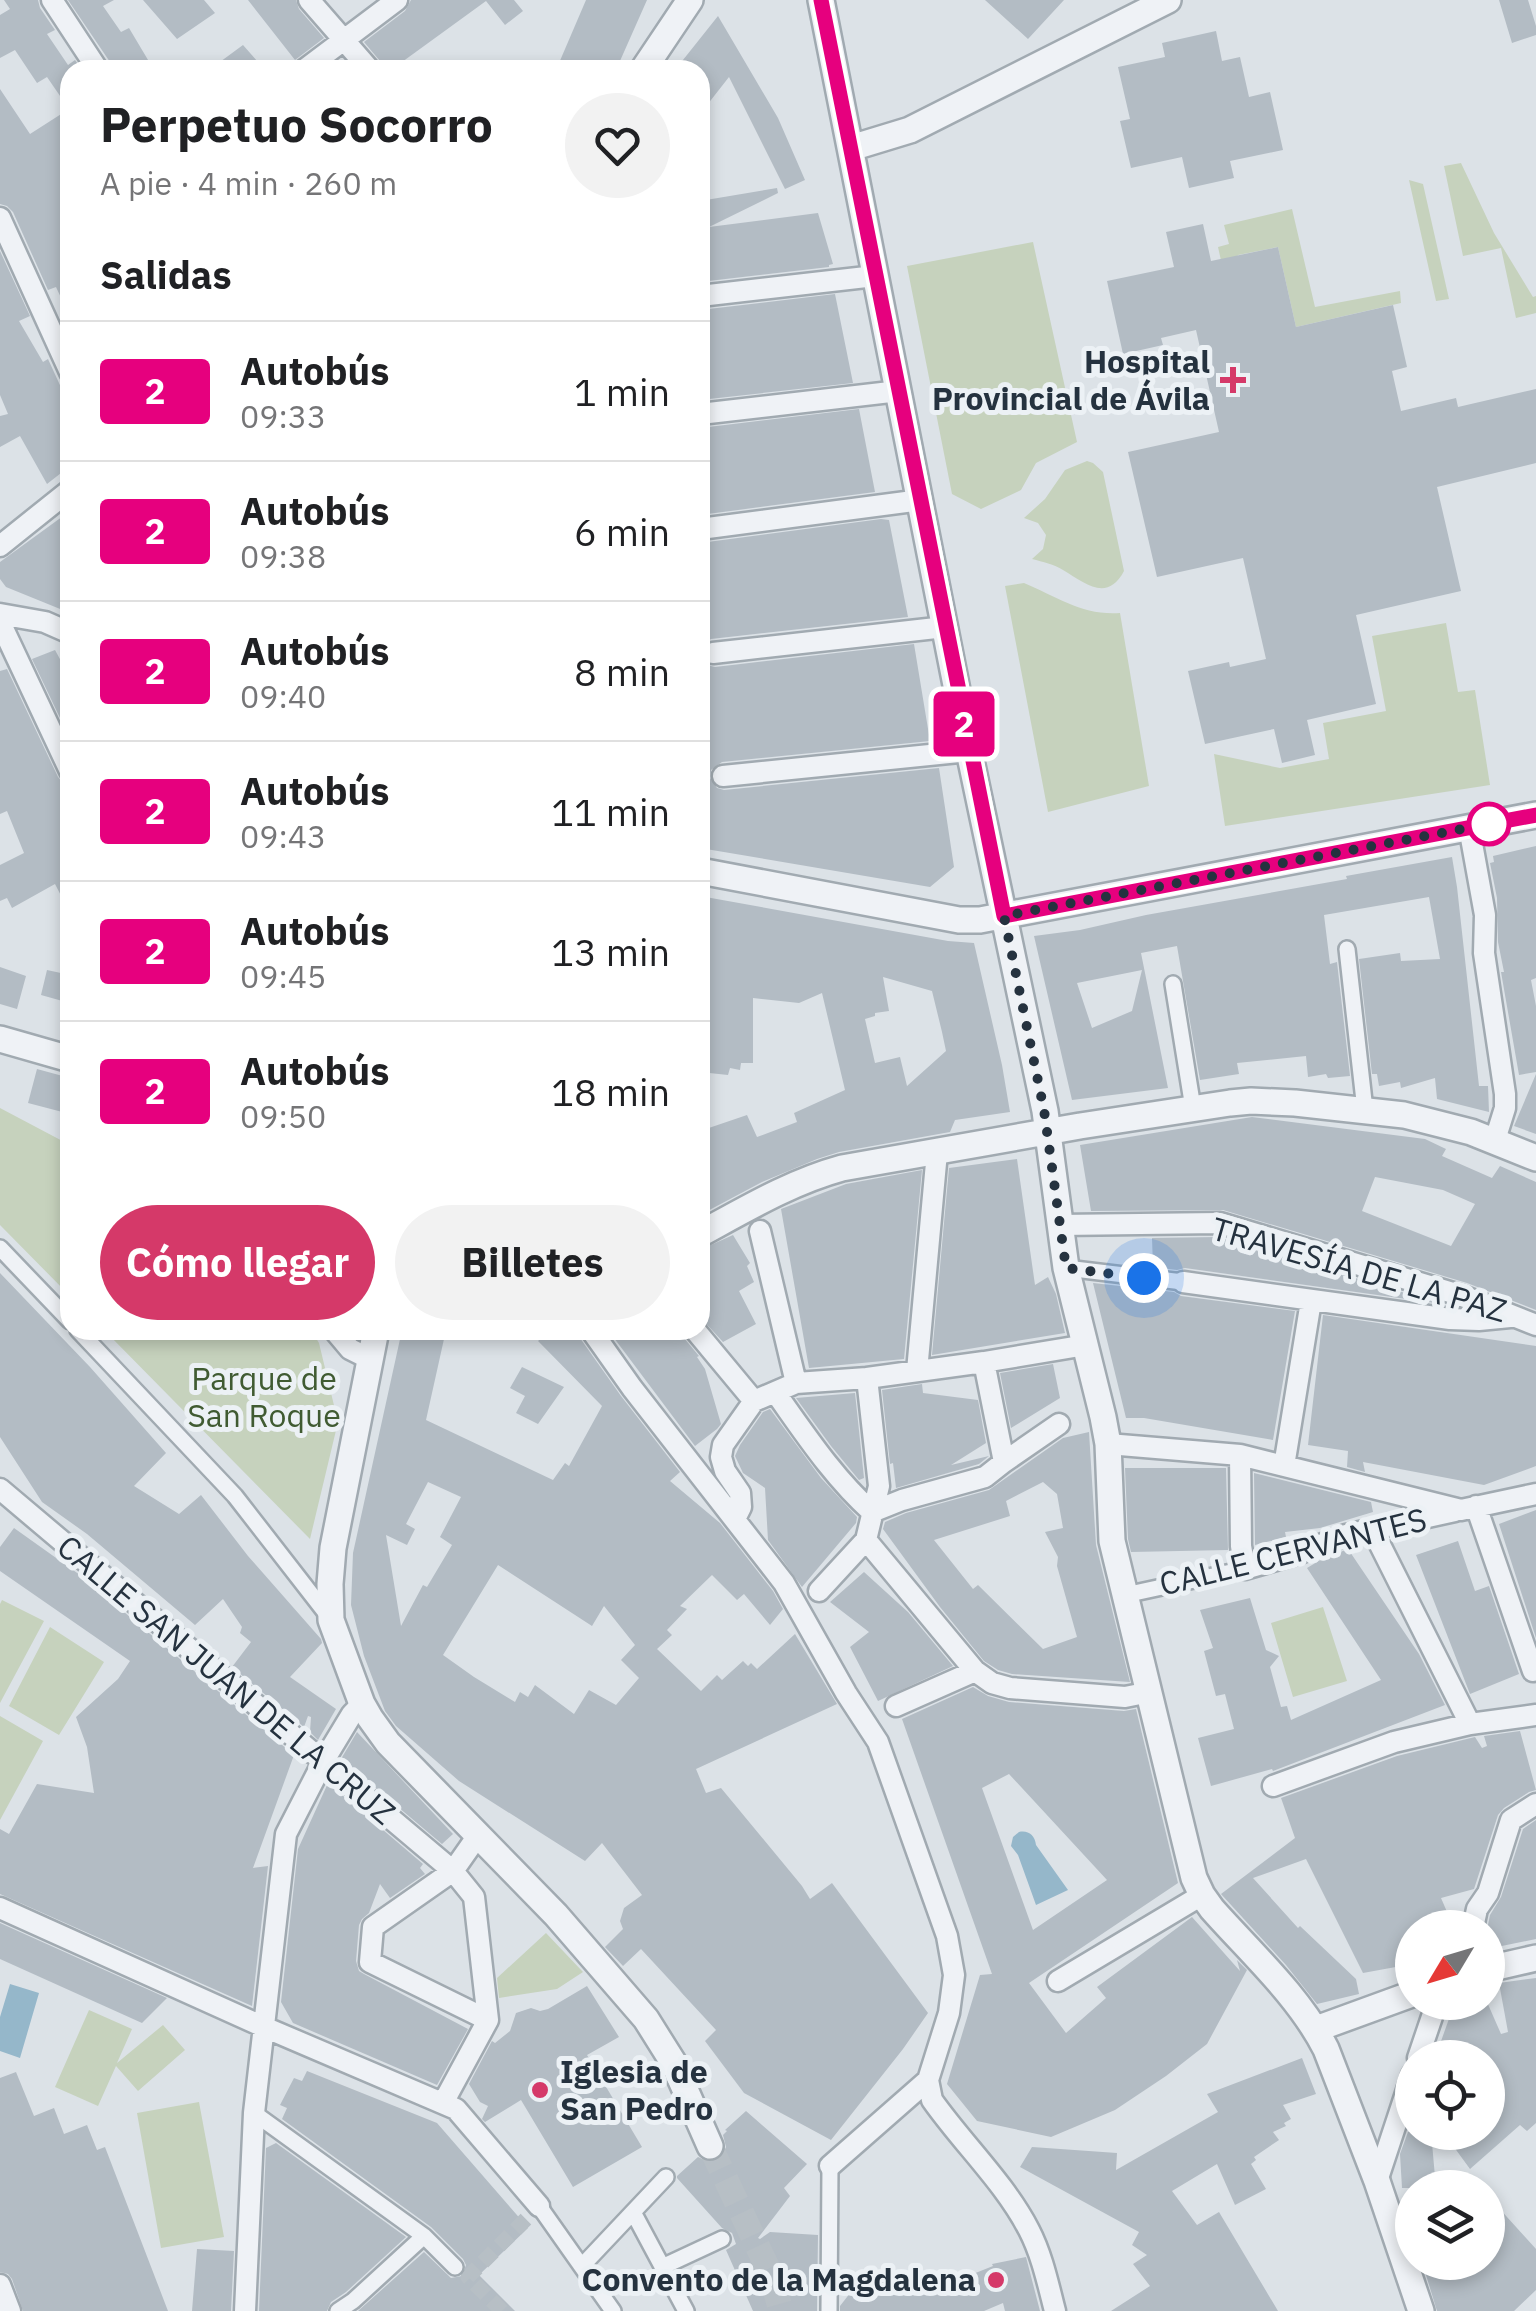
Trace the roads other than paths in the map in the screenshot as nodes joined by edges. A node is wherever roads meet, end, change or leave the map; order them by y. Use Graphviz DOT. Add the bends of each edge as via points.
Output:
graph roads {
  1 [pos="52,0"];
  2 [pos="309,0"];
  3 [pos="397,0"];
  4 [pos="807,0"];
  5 [pos="1168,0"];
  6 [pos="686,2"];
  7 [pos="824,11"];
  8 [pos="344,40"];
  9 [pos="91,60"];
  10 [pos="317,60"];
  11 [pos="361,60"];
  12 [pos="649,60"];
  13 [pos="850,148"];
  14 [pos="0,218"];
  15 [pos="875,276"];
  16 [pos="710,295"];
  17 [pos="60,350"];
  18 [pos="899,391"];
  19 [pos="710,413"];
  20 [pos="60,498"];
  21 [pos="921,500"];
  22 [pos="710,528"];
  23 [pos="0,546"];
  24 [pos="0,614"];
  25 [pos="0,622"];
  26 [pos="945,627"];
  27 [pos="60,628"];
  28 [pos="713,653"];
  29 [pos="60,750"];
  30 [pos="969,750"];
  31 [pos="723,776"];
  32 [pos="1536,815"];
  33 [pos="1469,828"];
  34 [pos="710,873"];
  35 [pos="1004,916"];
  36 [pos="1347,948"];
  37 [pos="1173,984"];
  38 [pos="0,1039"];
  39 [pos="60,1056"];
  40 [pos="1194,1108"];
  41 [pos="1365,1110"];
  42 [pos="1048,1132"];
  43 [pos="1495,1140"];
  44 [pos="938,1152"];
  45 [pos="1536,1158"];
  46 [pos="1060,1224"];
  47 [pos="710,1229"];
  48 [pos="760,1230"];
  49 [pos="0,1248"];
  50 [pos="1066,1268"];
  51 [pos="1183,1282"];
  52 [pos="1311,1301"];
  53 [pos="60,1311"];
  54 [pos="1526,1321"];
  55 [pos="87,1340"];
  56 [pos="342,1340"];
  57 [pos="374,1340"];
  58 [pos="598,1340"];
  59 [pos="703,1340"];
  60 [pos="1086,1346"];
  61 [pos="370,1359"];
  62 [pos="984,1362"];
  63 [pos="917,1371"];
  64 [pos="867,1378"];
  65 [pos="796,1383"];
  66 [pos="775,1392"];
  67 [pos="754,1401"];
  68 [pos="1058,1424"];
  69 [pos="1108,1444"];
  70 [pos="1240,1454"];
  71 [pos="1004,1462"];
  72 [pos="1284,1466"];
  73 [pos="0,1489"];
  74 [pos="1536,1494"];
  75 [pos="1468,1508"];
  76 [pos="872,1512"];
  77 [pos="735,1518"];
  78 [pos="1372,1529"];
  79 [pos="866,1540"];
  80 [pos="1245,1569"];
  81 [pos="818,1591"];
  82 [pos="1125,1595"];
  83 [pos="331,1620"];
  84 [pos="1533,1670"];
  85 [pos="975,1671"];
  86 [pos="1150,1692"];
  87 [pos="362,1704"];
  88 [pos="896,1706"];
  89 [pos="1536,1716"];
  90 [pos="1470,1724"];
  91 [pos="323,1762"];
  92 [pos="1273,1786"];
  93 [pos="1536,1804"];
  94 [pos="472,1827"];
  95 [pos="453,1871"];
  96 [pos="1202,1895"];
  97 [pos="0,1908"];
  98 [pos="1476,1910"];
  99 [pos="1536,1958"];
  100 [pos="1505,1965"];
  101 [pos="1058,1981"];
  102 [pos="1395,2000"];
  103 [pos="488,2020"];
  104 [pos="264,2028"];
  105 [pos="1316,2028"];
  106 [pos="928,2080"];
  107 [pos="443,2103"];
  108 [pos="254,2113"];
  109 [pos="1395,2124"];
  110 [pos="710,2146"];
  111 [pos="830,2166"];
  112 [pos="666,2177"];
  113 [pos="1376,2180"];
  114 [pos="539,2206"];
  115 [pos="632,2212"];
  116 [pos="424,2236"];
  117 [pos="722,2238"];
  118 [pos="582,2266"];
  119 [pos="456,2267"];
  120 [pos="662,2267"];
  121 [pos="0,2284"];
  122 [pos="10,2311"];
  123 [pos="245,2311"];
  124 [pos="338,2311"];
  125 [pos="613,2311"];
  126 [pos="686,2311"];
  127 [pos="829,2311"];
  128 [pos="1055,2311"];
  129 [pos="1421,2311"];
  1 -- 9 [label="street"];
  2 -- 8 [label="street"];
  3 -- 8 [label="street"];
  4 -- 7 [label="street"];
  5 -- 13 [label="street" via="910,130"];
  6 -- 12 [label="street"];
  7 -- 13 [label="street"];
  8 -- 10 [label="street"];
  8 -- 11 [label="street"];
  13 -- 15 [label="street"];
  14 -- 17 [label="street"];
  15 -- 16 [label="street"];
  15 -- 18 [label="street"];
  18 -- 19 [label="street"];
  18 -- 21 [label="street"];
  20 -- 23 [label="street"];
  21 -- 22 [label="street"];
  21 -- 26 [label="street"];
  24 -- 27 [label="street"];
  25 -- 29 [label="street"];
  26 -- 28 [label="street"];
  26 -- 30 [label="street"];
  30 -- 31 [label="street"];
  30 -- 35 [label="street"];
  32 -- 33 [label="street"];
  33 -- 35 [label="street"];
  33 -- 43 [label="street" via="1505,1094"];
  34 -- 35 [label="street" via="959,920"];
  35 -- 42 [label="street"];
  36 -- 41 [label="street"];
  37 -- 40 [label="street"];
  38 -- 39 [label="street"];
  40 -- 41 [label="street" via="1274,1102"];
  40 -- 42 [label="street"];
  41 -- 43 [label="street" via="1436,1121"];
  42 -- 44 [label="street"];
  42 -- 46 [label="street"];
  43 -- 45 [label="street"];
  44 -- 47 [label="street" via="814,1176"];
  44 -- 63 [label="street"];
  46 -- 50 [label="street"];
  46 -- 54 [label="street, TRAVESÍA DE LA PAZ" via="1220,1223"];
  48 -- 65 [label="street"];
  49 -- 53 [label="street"];
  50 -- 51 [label="street"];
  50 -- 60 [label="street"];
  51 -- 52 [label="street"];
  52 -- 54 [label="street" via="1450,1319"];
  52 -- 72 [label="street"];
  55 -- 83 [label="street" via="235,1496"];
  56 -- 61 [label="street"];
  57 -- 61 [label="street"];
  58 -- 77 [label="street"];
  59 -- 67 [label="street"];
  60 -- 62 [label="street"];
  60 -- 69 [label="street"];
  61 -- 83 [label="street" via="332,1548"];
  62 -- 63 [label="street"];
  62 -- 71 [label="street"];
  63 -- 64 [label="street"];
  64 -- 65 [label="street"];
  64 -- 76 [label="street" via="879,1486"];
  65 -- 66 [label="street"];
  66 -- 67 [label="street"];
  66 -- 76 [label="street"];
  67 -- 77 [label="street" via="720,1458 740,1493"];
  68 -- 71 [label="street"];
  69 -- 70 [label="street"];
  69 -- 82 [label="street" via="1112,1541"];
  70 -- 72 [label="street"];
  70 -- 80 [label="street"];
  71 -- 76 [label="street" via="984,1476"];
  72 -- 75 [label="street"];
  73 -- 91 [label="street, CALLE SAN JUAN DE LA CRUZ"];
  74 -- 75 [label="street, CALLE CERVANTES"];
  75 -- 78 [label="street, CALLE CERVANTES"];
  75 -- 84 [label="street"];
  76 -- 79 [label="street"];
  77 -- 106 [label="street" via="784,1583 878,1742 947,1936 954,1975"];
  78 -- 80 [label="street, CALLE CERVANTES"];
  78 -- 90 [label="street"];
  79 -- 81 [label="street"];
  79 -- 85 [label="street"];
  80 -- 82 [label="street, CALLE CERVANTES"];
  82 -- 86 [label="street"];
  83 -- 87 [label="street"];
  85 -- 86 [label="street" via="1010,1688 1125,1697"];
  85 -- 88 [label="street"];
  86 -- 96 [label="street"];
  87 -- 91 [label="street"];
  87 -- 94 [label="street" via="388,1743"];
  89 -- 90 [label="street"];
  90 -- 92 [label="street" via="1394,1742"];
  91 -- 95 [label="street, CALLE SAN JUAN DE LA CRUZ"];
  91 -- 104 [label="street" via="286,1834"];
  93 -- 98 [label="street" via="1511,1820 1488,1893"];
  94 -- 95 [label="street"];
  94 -- 110 [label="street" via="646,2019"];
  95 -- 103 [label="street" via="474,1897"];
  95 -- 103 [label="street" via="373,1926 370,1962"];
  96 -- 101 [label="street"];
  96 -- 105 [label="street"];
  97 -- 104 [label="street"];
  99 -- 100 [label="street"];
  102 -- 105 [label="street"];
  103 -- 107 [label="street"];
  104 -- 107 [label="street"];
  104 -- 108 [label="street"];
  105 -- 113 [label="street"];
  106 -- 111 [label="street"];
  106 -- 128 [label="street" via="932,2100 1029,2231"];
  107 -- 114 [label="street" via="456,2109"];
  108 -- 116 [label="street"];
  108 -- 123 [label="street"];
  109 -- 113 [label="street"];
  111 -- 127 [label="street"];
  112 -- 115 [label="street"];
  113 -- 129 [label="street"];
  114 -- 118 [label="street"];
  115 -- 118 [label="street"];
  115 -- 120 [label="street"];
  116 -- 119 [label="street"];
  116 -- 124 [label="street"];
  117 -- 120 [label="street"];
  118 -- 125 [label="street"];
  120 -- 126 [label="street"];
  121 -- 122 [label="street"];
}
